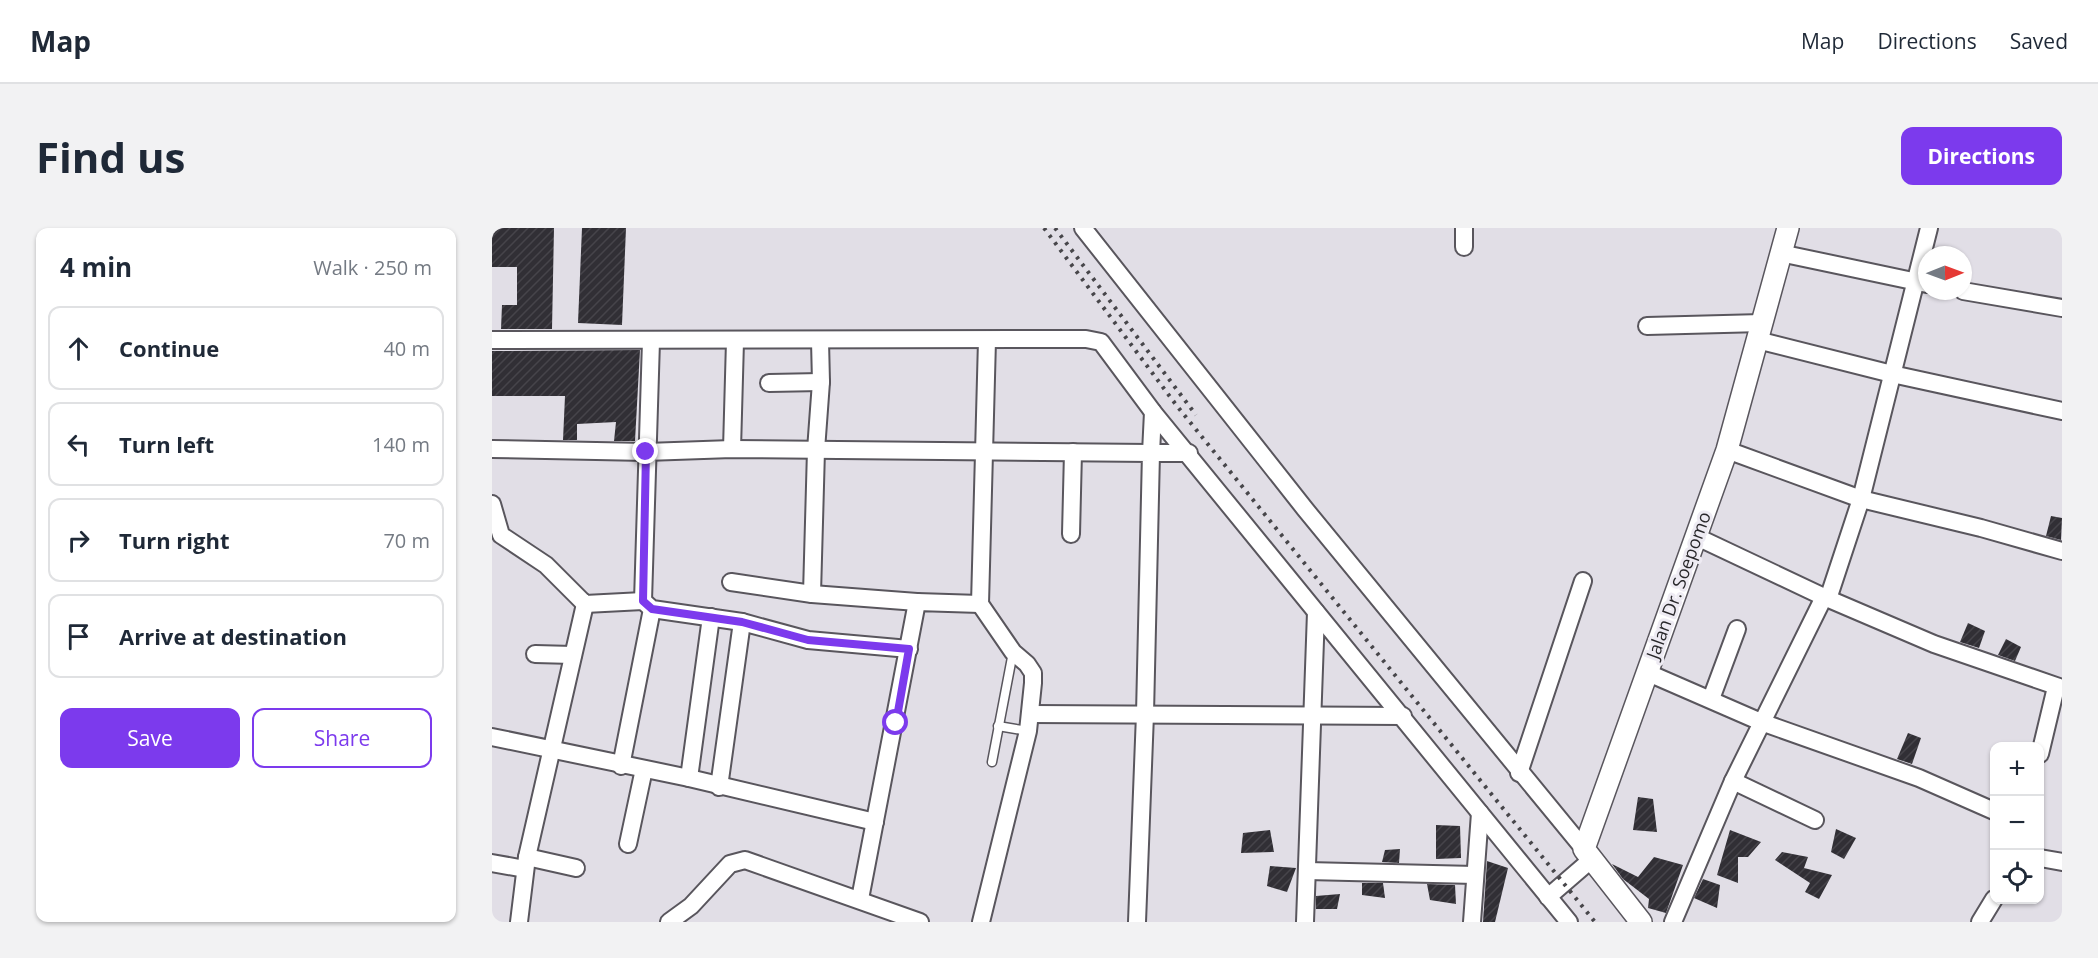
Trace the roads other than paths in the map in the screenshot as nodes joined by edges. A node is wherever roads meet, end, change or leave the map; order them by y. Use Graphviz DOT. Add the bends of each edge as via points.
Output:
graph roads {
  1 [pos="1083,228"];
  2 [pos="1464,228"];
  3 [pos="1788,228"];
  4 [pos="1929,228"];
  5 [pos="1926,246"];
  6 [pos="1464,247"];
  7 [pos="1780,253"];
  8 [pos="1918,282"];
  9 [pos="1918,292"];
  10 [pos="1972,293"];
  11 [pos="2062,308"];
  12 [pos="1647,326"];
  13 [pos="1760,331"];
  14 [pos="492,340"];
  15 [pos="987,340"];
  16 [pos="651,341"];
  17 [pos="735,341"];
  18 [pos="820,341"];
  19 [pos="1892,374"];
  20 [pos="821,382"];
  21 [pos="769,383"];
  22 [pos="2062,411"];
  23 [pos="1153,412"];
  24 [pos="492,449"];
  25 [pos="732,449"];
  26 [pos="816,450"];
  27 [pos="1727,450"];
  28 [pos="983,451"];
  29 [pos="646,452"];
  30 [pos="1073,452"];
  31 [pos="1151,453"];
  32 [pos="1189,453"];
  33 [pos="1861,499"];
  34 [pos="492,504"];
  35 [pos="1071,534"];
  36 [pos="1697,537"];
  37 [pos="2062,551"];
  38 [pos="1583,581"];
  39 [pos="731,582"];
  40 [pos="812,594"];
  41 [pos="1826,598"];
  42 [pos="917,602"];
  43 [pos="585,604"];
  44 [pos="980,604"];
  45 [pos="647,605"];
  46 [pos="1316,612"];
  47 [pos="711,617"];
  48 [pos="742,622"];
  49 [pos="1737,629"];
  50 [pos="909,649"];
  51 [pos="1013,652"];
  52 [pos="535,654"];
  53 [pos="573,655"];
  54 [pos="1646,672"];
  55 [pos="2059,687"];
  56 [pos="1711,699"];
  57 [pos="1145,714"];
  58 [pos="1314,716"];
  59 [pos="1403,716"];
  60 [pos="1030,722"];
  61 [pos="1761,722"];
  62 [pos="999,726"];
  63 [pos="492,737"];
  64 [pos="2043,742"];
  65 [pos="551,750"];
  66 [pos="992,762"];
  67 [pos="621,766"];
  68 [pos="644,769"];
  69 [pos="1519,773"];
  70 [pos="689,778"];
  71 [pos="1733,781"];
  72 [pos="719,787"];
  73 [pos="1990,809"];
  74 [pos="1480,813"];
  75 [pos="1815,820"];
  76 [pos="875,822"];
  77 [pos="628,844"];
  78 [pos="1588,854"];
  79 [pos="2044,859"];
  80 [pos="2062,862"];
  81 [pos="492,863"];
  82 [pos="526,863"];
  83 [pos="576,868"];
  84 [pos="1307,871"];
  85 [pos="1475,875"];
  86 [pos="1548,897"];
  87 [pos="860,899"];
  88 [pos="1992,904"];
  89 [pos="519,922"];
  90 [pos="669,922"];
  91 [pos="920,922"];
  92 [pos="981,922"];
  93 [pos="1137,922"];
  94 [pos="1305,922"];
  95 [pos="1472,922"];
  96 [pos="1569,922"];
  97 [pos="1641,922"];
  98 [pos="1673,922"];
  99 [pos="1980,922"];
  1 -- 69 [label="street"];
  2 -- 6 [label="street"];
  3 -- 7 [label="street, Jalan Dr. Soepomo"];
  4 -- 5 [label="street"];
  7 -- 8 [label="street"];
  7 -- 13 [label="street, Jalan Dr. Soepomo"];
  9 -- 19 [label="street"];
  10 -- 11 [label="street"];
  12 -- 13 [label="street"];
  13 -- 19 [label="street"];
  13 -- 27 [label="street, Jalan Dr. Soepomo"];
  14 -- 16 [label="street"];
  15 -- 18 [label="street"];
  15 -- 23 [label="street" via="1095,339 1108,348"];
  15 -- 28 [label="street"];
  16 -- 17 [label="street"];
  16 -- 29 [label="street"];
  17 -- 18 [label="street"];
  17 -- 25 [label="street"];
  18 -- 20 [label="street"];
  19 -- 22 [label="street"];
  19 -- 33 [label="street"];
  20 -- 21 [label="street"];
  20 -- 26 [label="street"];
  23 -- 31 [label="street"];
  23 -- 32 [label="street"];
  24 -- 29 [label="street"];
  25 -- 26 [label="street"];
  25 -- 29 [label="street"];
  26 -- 28 [label="street"];
  26 -- 40 [label="street"];
  27 -- 33 [label="street"];
  27 -- 36 [label="street, Jalan Dr. Soepomo"];
  28 -- 30 [label="street"];
  28 -- 44 [label="street"];
  29 -- 45 [label="street"];
  30 -- 31 [label="street"];
  30 -- 35 [label="street"];
  31 -- 32 [label="street"];
  31 -- 57 [label="street"];
  32 -- 46 [label="street"];
  33 -- 37 [label="street"];
  33 -- 41 [label="street"];
  34 -- 43 [label="street" via="501,535 546,565"];
  36 -- 41 [label="street"];
  36 -- 54 [label="street, Jalan Dr. Soepomo"];
  38 -- 69 [label="street"];
  39 -- 40 [label="street"];
  40 -- 42 [label="street"];
  41 -- 55 [label="street" via="1934,644"];
  41 -- 61 [label="street"];
  42 -- 44 [label="street"];
  42 -- 50 [label="street"];
  43 -- 45 [label="street"];
  43 -- 53 [label="street"];
  44 -- 51 [label="street"];
  45 -- 47 [label="street"];
  45 -- 67 [label="street"];
  46 -- 58 [label="street"];
  46 -- 59 [label="street"];
  47 -- 48 [label="street"];
  47 -- 70 [label="street"];
  48 -- 50 [label="street" via="808,640"];
  48 -- 72 [label="street"];
  49 -- 56 [label="street"];
  50 -- 76 [label="street"];
  51 -- 60 [label="street" via="1033,673"];
  51 -- 62 [label="lane"];
  52 -- 53 [label="street"];
  53 -- 65 [label="street"];
  54 -- 56 [label="street"];
  54 -- 78 [label="street, Jalan Dr. Soepomo"];
  55 -- 64 [label="street"];
  56 -- 61 [label="street"];
  57 -- 58 [label="street"];
  57 -- 60 [label="street"];
  57 -- 93 [label="street"];
  58 -- 59 [label="street"];
  58 -- 84 [label="street"];
  59 -- 74 [label="street"];
  60 -- 62 [label="lane"];
  60 -- 92 [label="street"];
  61 -- 71 [label="street"];
  61 -- 73 [label="street" via="1919,778"];
  62 -- 66 [label="lane"];
  63 -- 65 [label="street"];
  65 -- 67 [label="street"];
  65 -- 82 [label="street"];
  67 -- 68 [label="street"];
  68 -- 70 [label="street"];
  68 -- 77 [label="street"];
  69 -- 78 [label="street"];
  70 -- 72 [label="street"];
  71 -- 75 [label="street"];
  71 -- 98 [label="street"];
  72 -- 76 [label="street" via="758,792"];
  74 -- 85 [label="street"];
  74 -- 86 [label="street"];
  76 -- 87 [label="street"];
  78 -- 86 [label="street"];
  78 -- 97 [label="street"];
  79 -- 80 [label="street"];
  81 -- 82 [label="street"];
  82 -- 83 [label="street"];
  82 -- 89 [label="street"];
  84 -- 85 [label="street"];
  84 -- 94 [label="street"];
  85 -- 95 [label="street"];
  86 -- 96 [label="street"];
  87 -- 90 [label="street" via="745,860 730,864 691,906"];
  87 -- 91 [label="street"];
  88 -- 99 [label="street"];
}
